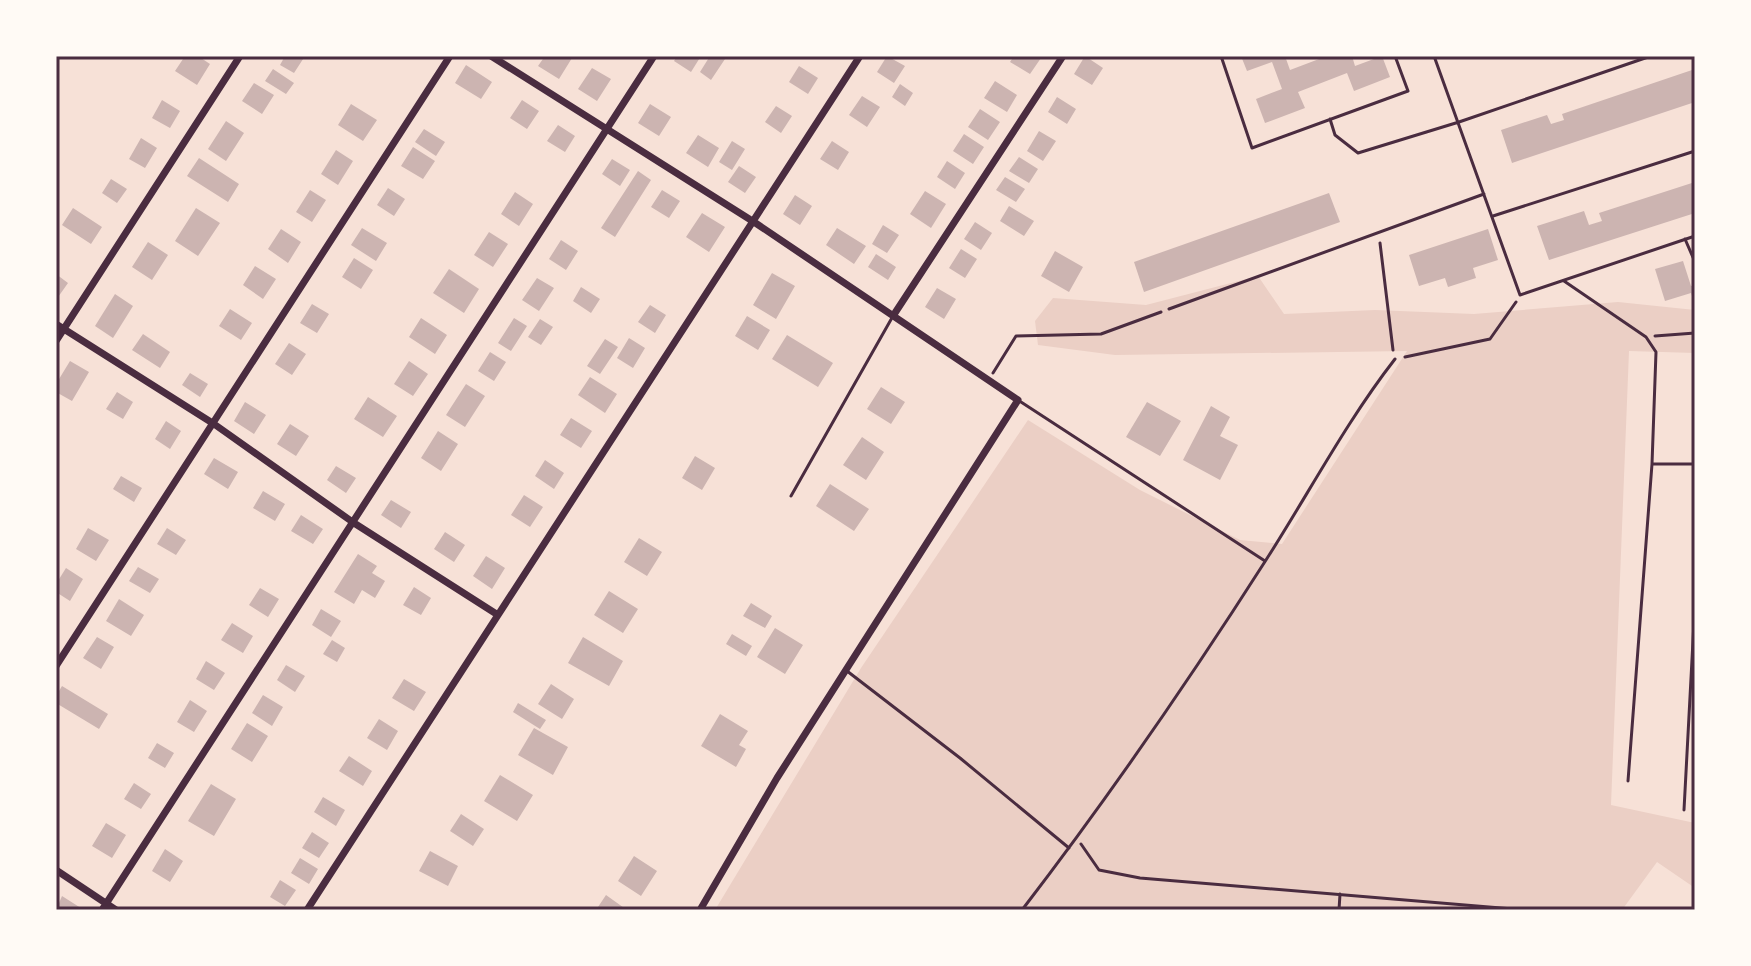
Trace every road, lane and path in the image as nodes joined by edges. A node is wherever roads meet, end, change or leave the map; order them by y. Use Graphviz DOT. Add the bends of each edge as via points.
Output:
graph roads {
  1 [pos="240,56"];
  2 [pos="450,56"];
  3 [pos="491,56"];
  4 [pos="654,56"];
  5 [pos="860,56"];
  6 [pos="1063,56"];
  7 [pos="1221,56"];
  8 [pos="1395,56"];
  9 [pos="1434,56"];
  10 [pos="1651,56"];
  11 [pos="1330,119"];
  12 [pos="1459,122"];
  13 [pos="608,130"];
  14 [pos="1695,151"];
  15 [pos="1484,194"];
  16 [pos="1493,217"];
  17 [pos="754,222"];
  18 [pos="1378,232"];
  19 [pos="1695,236"];
  20 [pos="1685,239"];
  21 [pos="1695,262"];
  22 [pos="1564,281"];
  23 [pos="1520,295"];
  24 [pos="1169,309"];
  25 [pos="893,316"];
  26 [pos="56,324"];
  27 [pos="64,329"];
  28 [pos="1695,333"];
  29 [pos="1646,337"];
  30 [pos="56,341"];
  31 [pos="1395,359"];
  32 [pos="990,379"];
  33 [pos="1018,400"];
  34 [pos="214,424"];
  35 [pos="1652,464"];
  36 [pos="1695,464"];
  37 [pos="791,496"];
  38 [pos="354,523"];
  39 [pos="1265,561"];
  40 [pos="1695,603"];
  41 [pos="498,615"];
  42 [pos="56,666"];
  43 [pos="845,670"];
  44 [pos="1628,781"];
  45 [pos="1684,810"];
  46 [pos="1077,837"];
  47 [pos="1069,848"];
  48 [pos="56,870"];
  49 [pos="1340,894"];
  50 [pos="104,907"];
  51 [pos="116,910"];
  52 [pos="307,910"];
  53 [pos="700,910"];
  54 [pos="1022,910"];
  55 [pos="1339,910"];
  56 [pos="1525,910"];
  1 -- 27 [label="street"];
  2 -- 34 [label="street"];
  3 -- 13 [label="street"];
  4 -- 13 [label="street"];
  5 -- 17 [label="street"];
  6 -- 25 [label="street"];
  7 -- 11 [label="lane" via="1252,148"];
  8 -- 11 [label="lane" via="1408,91"];
  9 -- 12 [label="lane"];
  10 -- 12 [label="lane"];
  11 -- 12 [label="lane" via="1335,135 1358,153"];
  12 -- 15 [label="lane"];
  13 -- 17 [label="street"];
  13 -- 38 [label="street"];
  14 -- 16 [label="lane"];
  15 -- 16 [label="lane"];
  15 -- 18 [label="lane"];
  16 -- 23 [label="lane"];
  17 -- 25 [label="street"];
  17 -- 41 [label="street"];
  18 -- 24 [label="lane"];
  18 -- 31 [label="path"];
  19 -- 20 [label="lane"];
  20 -- 21 [label="lane"];
  20 -- 22 [label="lane"];
  22 -- 23 [label="lane"];
  22 -- 29 [label="lane"];
  23 -- 31 [label="path" via="1490,339"];
  24 -- 32 [label="path" via="1101,334 1016,336"];
  25 -- 32 [label="street"];
  25 -- 37 [label="lane"];
  26 -- 27 [label="street"];
  27 -- 30 [label="street"];
  27 -- 34 [label="street"];
  28 -- 29 [label="path"];
  29 -- 35 [label="lane" via="1656,352"];
  31 -- 39 [label="lane"];
  32 -- 33 [label="street"];
  33 -- 39 [label="lane"];
  33 -- 43 [label="street"];
  34 -- 38 [label="street"];
  34 -- 42 [label="street"];
  35 -- 36 [label="lane"];
  35 -- 44 [label="lane"];
  38 -- 41 [label="street"];
  38 -- 50 [label="street"];
  39 -- 46 [label="lane"];
  40 -- 45 [label="lane"];
  41 -- 52 [label="street"];
  43 -- 47 [label="lane"];
  43 -- 53 [label="street"];
  46 -- 47 [label="lane"];
  46 -- 49 [label="path" via="1099,870"];
  47 -- 54 [label="lane"];
  48 -- 50 [label="street"];
  49 -- 55 [label="path"];
  49 -- 56 [label="path"];
  50 -- 51 [label="street"];
}
